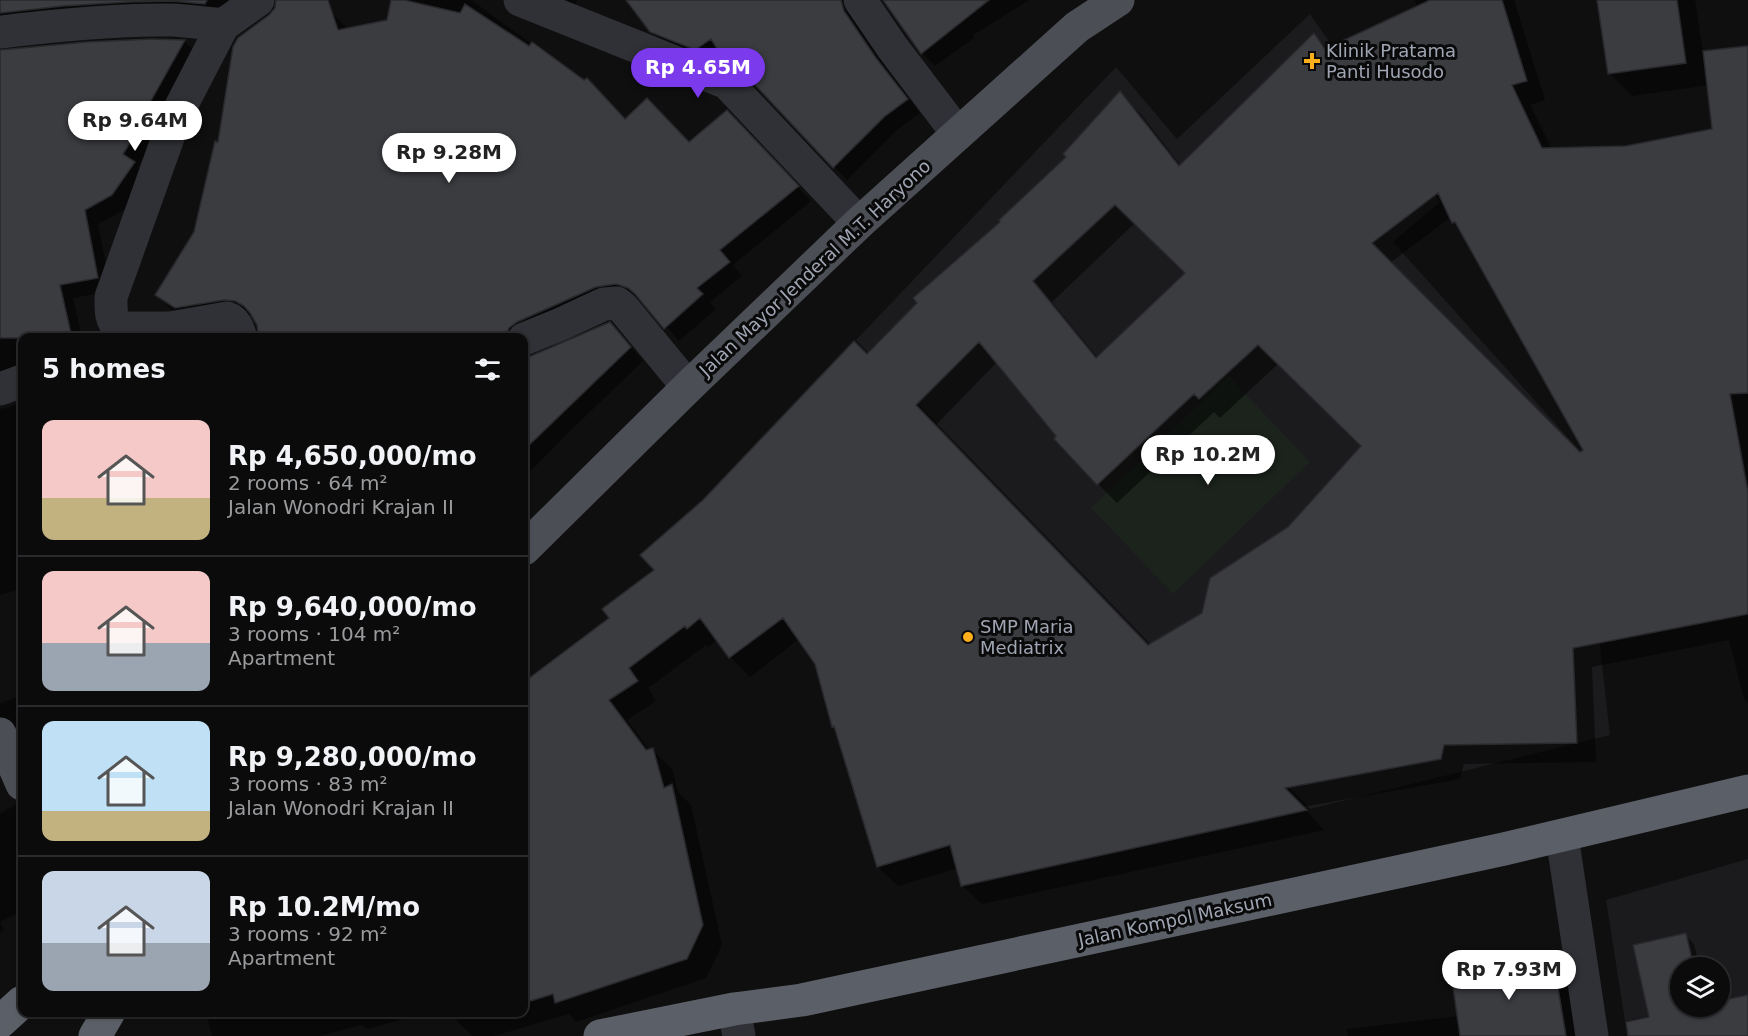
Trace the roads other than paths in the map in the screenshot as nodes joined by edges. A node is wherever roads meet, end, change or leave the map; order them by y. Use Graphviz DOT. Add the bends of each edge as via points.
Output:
graph roads {
  1 [pos="258,0"];
  2 [pos="520,0"];
  3 [pos="860,0"];
  4 [pos="1104,4"];
  5 [pos="223,25"];
  6 [pos="0,32"];
  7 [pos="958,134"];
  8 [pos="859,223"];
  9 [pos="239,333"];
  10 [pos="528,337"];
  11 [pos="18,382"];
  12 [pos="688,387"];
  13 [pos="0,389"];
  14 [pos="528,545"];
  15 [pos="0,735"];
  16 [pos="18,775"];
  17 [pos="1748,791"];
  18 [pos="1562,836"];
  19 [pos="18,1006"];
  20 [pos="106,1017"];
  21 [pos="0,1022"];
  22 [pos="736,1022"];
  23 [pos="95,1036"];
  24 [pos="600,1036"];
  25 [pos="1592,1036"];
  1 -- 5 [label="street"];
  2 -- 8 [label="street" via="727,83"];
  3 -- 7 [label="street"];
  4 -- 7 [label="main road, Jalan Mayor Jenderal M.T. Haryono"];
  5 -- 6 [label="street" via="172,20"];
  5 -- 9 [label="street" via="175,118 111,297 111,311 119,328 171,328 227,318"];
  7 -- 8 [label="main road, Jalan Mayor Jenderal M.T. Haryono"];
  8 -- 12 [label="main road, Jalan Mayor Jenderal M.T. Haryono"];
  10 -- 12 [label="street" via="604,304 617,303"];
  11 -- 13 [label="street"];
  12 -- 14 [label="main road, Jalan Mayor Jenderal M.T. Haryono"];
  15 -- 16 [label="main road"];
  17 -- 18 [label="highway, Jalan Kompol Maksum"];
  18 -- 22 [label="highway, Jalan Kompol Maksum" via="802,1000"];
  18 -- 25 [label="street"];
  19 -- 21 [label="highway"];
  20 -- 23 [label="highway"];
  22 -- 24 [label="highway, Jalan Kompol Maksum"];
}
